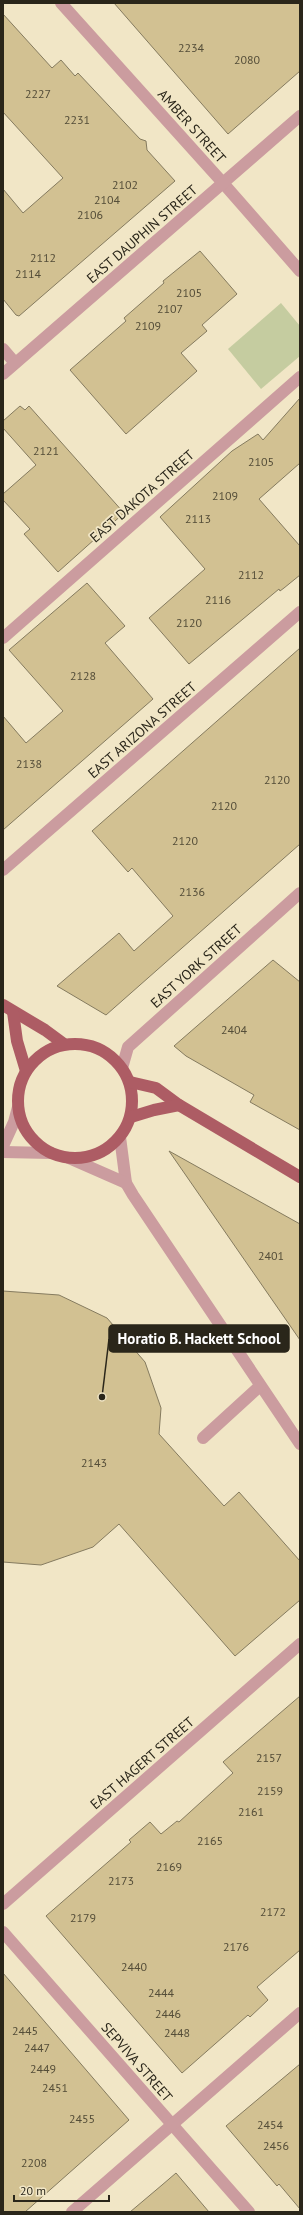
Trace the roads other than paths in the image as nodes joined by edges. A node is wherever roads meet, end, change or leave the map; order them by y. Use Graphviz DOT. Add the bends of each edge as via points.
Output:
graph roads {
  1 [pos="60,3"];
  2 [pos="300,116"];
  3 [pos="223,183"];
  4 [pos="300,271"];
  5 [pos="3,349"];
  6 [pos="15,363"];
  7 [pos="3,374"];
  8 [pos="300,377"];
  9 [pos="300,612"];
  10 [pos="3,638"];
  11 [pos="3,870"];
  12 [pos="300,893"];
  13 [pos="8,1009"];
  14 [pos="64,1044"];
  15 [pos="122,1068"];
  16 [pos="26,1071"];
  17 [pos="130,1082"];
  18 [pos="179,1105"];
  19 [pos="18,1107"];
  20 [pos="131,1117"];
  21 [pos="120,1137"];
  22 [pos="3,1146"];
  23 [pos="3,1152"];
  24 [pos="51,1153"];
  25 [pos="69,1158"];
  26 [pos="300,1177"];
  27 [pos="126,1183"];
  28 [pos="260,1386"];
  29 [pos="203,1438"];
  30 [pos="300,1444"];
  31 [pos="300,1644"];
  32 [pos="3,1904"];
  33 [pos="3,1932"];
  34 [pos="300,2013"];
  35 [pos="173,2124"];
  36 [pos="72,2212"];
  37 [pos="249,2212"];
  1 -- 3 [label="street, AMBER STREET"];
  2 -- 3 [label="street, EAST DAUPHIN STREET"];
  3 -- 4 [label="street, AMBER STREET"];
  3 -- 6 [label="street, EAST DAUPHIN STREET"];
  5 -- 6 [label="street"];
  6 -- 7 [label="street, EAST DAUPHIN STREET"];
  8 -- 10 [label="street, EAST DAKOTA STREET"];
  9 -- 11 [label="street, EAST ARIZONA STREET"];
  12 -- 15 [label="street, EAST YORK STREET" via="128,1047"];
  13 -- 14 [label="main road"];
  13 -- 16 [label="main road"];
  14 -- 15 [label="main road" via="85,1044 106,1052"];
  14 -- 16 [label="main road" via="36,1058"];
  15 -- 17 [label="main road"];
  16 -- 19 [label="main road" via="20,1088"];
  17 -- 18 [label="main road" via="156,1088"];
  17 -- 20 [label="main road" via="133,1100"];
  18 -- 20 [label="main road"];
  18 -- 26 [label="main road"];
  19 -- 22 [label="street"];
  19 -- 24 [label="main road" via="24,1126 35,1142"];
  20 -- 21 [label="main road"];
  21 -- 25 [label="main road" via="106,1150 88,1157"];
  21 -- 27 [label="street"];
  23 -- 24 [label="street"];
  24 -- 25 [label="main road"];
  25 -- 27 [label="street"];
  27 -- 28 [label="street"];
  28 -- 29 [label="street"];
  28 -- 30 [label="street"];
  31 -- 32 [label="street, EAST HAGERT STREET"];
  33 -- 35 [label="street, SEPVIVA STREET"];
  34 -- 35 [label="street"];
  35 -- 36 [label="street"];
  35 -- 37 [label="street, SEPVIVA STREET"];
}
